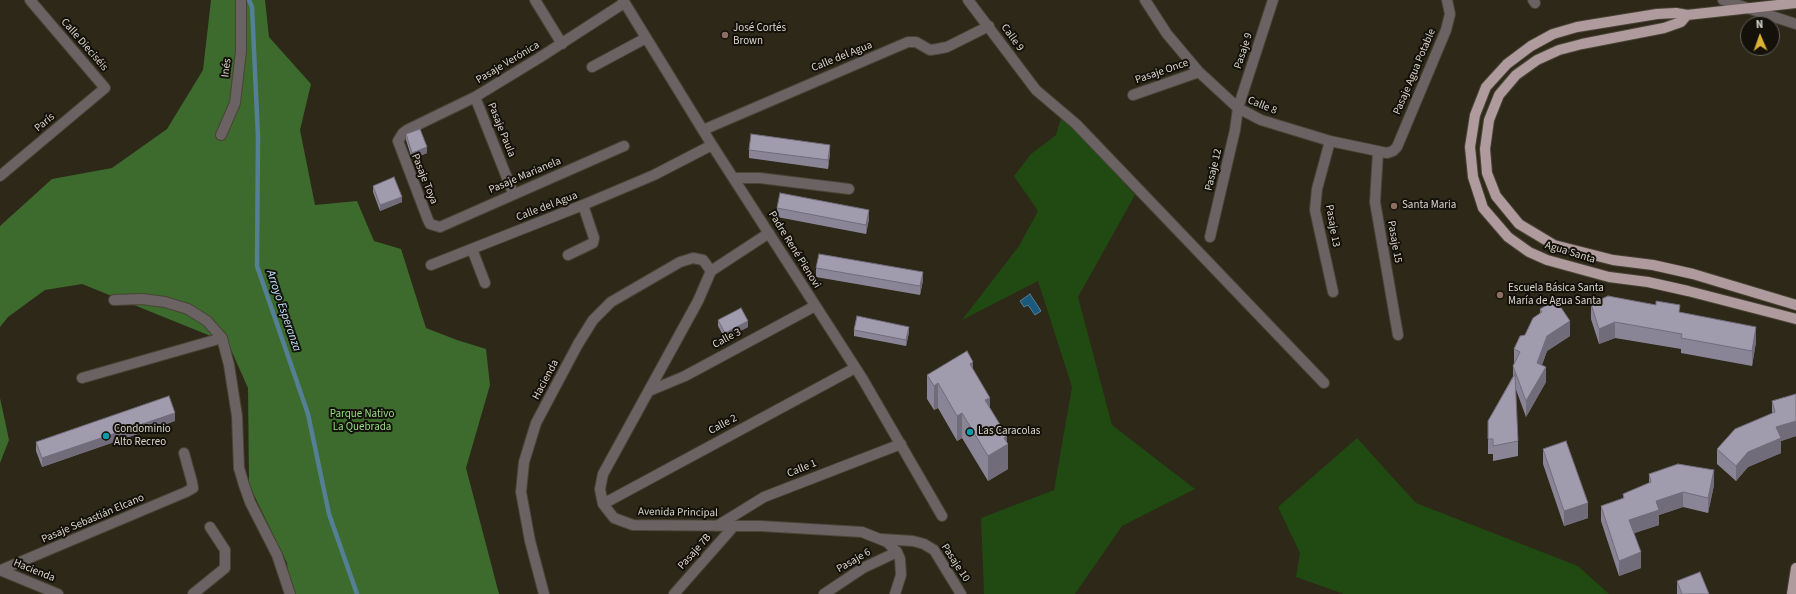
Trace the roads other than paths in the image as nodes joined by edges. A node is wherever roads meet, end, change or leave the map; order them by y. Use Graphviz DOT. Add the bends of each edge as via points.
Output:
graph roads {
  1 [pos="30,0"];
  2 [pos="241,0"];
  3 [pos="535,0"];
  4 [pos="968,0"];
  5 [pos="1145,0"];
  6 [pos="1272,0"];
  7 [pos="1447,0"];
  8 [pos="1723,0"];
  9 [pos="624,1"];
  10 [pos="1796,2"];
  11 [pos="1752,8"];
  12 [pos="1688,16"];
  13 [pos="1796,24"];
  14 [pos="989,26"];
  15 [pos="646,38"];
  16 [pos="562,44"];
  17 [pos="592,67"];
  18 [pos="1200,72"];
  19 [pos="105,88"];
  20 [pos="1133,95"];
  21 [pos="475,97"];
  22 [pos="1238,108"];
  23 [pos="703,130"];
  24 [pos="221,135"];
  25 [pos="399,136"];
  26 [pos="1330,141"];
  27 [pos="712,145"];
  28 [pos="624,146"];
  29 [pos="1393,151"];
  30 [pos="1378,152"];
  31 [pos="0,176"];
  32 [pos="735,178"];
  33 [pos="849,189"];
  34 [pos="513,194"];
  35 [pos="583,206"];
  36 [pos="435,226"];
  37 [pos="769,233"];
  38 [pos="1210,237"];
  39 [pos="472,249"];
  40 [pos="568,255"];
  41 [pos="431,264"];
  42 [pos="711,271"];
  43 [pos="485,283"];
  44 [pos="1333,292"];
  45 [pos="114,300"];
  46 [pos="1796,305"];
  47 [pos="815,306"];
  48 [pos="1796,319"];
  49 [pos="1398,335"];
  50 [pos="222,338"];
  51 [pos="855,368"];
  52 [pos="82,378"];
  53 [pos="1324,383"];
  54 [pos="649,391"];
  55 [pos="901,444"];
  56 [pos="184,453"];
  57 [pos="603,504"];
  58 [pos="942,516"];
  59 [pos="717,526"];
  60 [pos="734,526"];
  61 [pos="210,527"];
  62 [pos="881,539"];
  63 [pos="897,552"];
  64 [pos="1796,568"];
  65 [pos="0,570"];
  66 [pos="58,594"];
  67 [pos="193,594"];
  68 [pos="290,594"];
  69 [pos="544,594"];
  70 [pos="674,594"];
  71 [pos="824,594"];
  72 [pos="895,594"];
  73 [pos="961,594"];
  74 [pos="1792,594"];
  1 -- 19 [label="street, Calle Dieciséis"];
  2 -- 24 [label="street, Inés" via="241,51 235,103"];
  3 -- 16 [label="street"];
  4 -- 14 [label="street, Calle 9"];
  5 -- 18 [label="street, Calle 8" via="1167,34"];
  6 -- 22 [label="street, Pasaje 9"];
  7 -- 29 [label="street, Pasaje Agua Potable" via="1450,14 1446,30"];
  8 -- 11 [label="street"];
  9 -- 15 [label="street, Padre René Pienovi"];
  9 -- 16 [label="street, Pasaje Verónica"];
  10 -- 11 [label="main road, Agua Santa"];
  11 -- 12 [label="main road, Agua Santa"];
  11 -- 13 [label="street"];
  12 -- 46 [label="main road, Agua Santa" via="1681,22 1664,28 1559,50 1537,60 1516,75 1499,96 1489,120 1485,149 1487,173 1496,196 1519,224 1554,245 1613,260 1693,274"];
  12 -- 48 [label="main road, Agua Santa" via="1676,13 1657,14 1577,27 1553,34 1507,64 1486,87 1475,115 1470,147 1473,176 1483,208 1508,237 1529,252 1547,260 1609,277 1688,291"];
  14 -- 23 [label="street, Calle del Agua" via="937,49 930,50 916,42 908,42"];
  14 -- 53 [label="street, Calle 9" via="1036,90 1076,124"];
  15 -- 17 [label="street"];
  15 -- 23 [label="street, Padre René Pienovi"];
  16 -- 21 [label="street, Pasaje Verónica"];
  18 -- 20 [label="street, Pasaje Once"];
  18 -- 22 [label="street, Calle 8"];
  19 -- 31 [label="street, París"];
  21 -- 25 [label="street, Pasaje Verónica"];
  21 -- 34 [label="street, Pasaje Paula"];
  22 -- 26 [label="street, Calle 8" via="1261,120"];
  22 -- 38 [label="street, Pasaje 12" via="1236,130"];
  23 -- 27 [label="street, Padre René Pienovi"];
  25 -- 36 [label="street, Pasaje Toya" via="398,145 428,220"];
  26 -- 30 [label="street, Calle 8"];
  26 -- 44 [label="street, Pasaje 13" via="1317,189 1315,210"];
  27 -- 32 [label="street, Padre René Pienovi"];
  27 -- 35 [label="street, Calle del Agua" via="654,175"];
  28 -- 34 [label="street, Pasaje Marianela"];
  29 -- 30 [label="street, Calle 8"];
  30 -- 49 [label="street, Pasaje 15" via="1375,202"];
  32 -- 33 [label="street" via="760,178"];
  32 -- 37 [label="street, Padre René Pienovi"];
  34 -- 36 [label="street, Pasaje Marianela" via="445,225"];
  35 -- 39 [label="street, Calle del Agua"];
  35 -- 40 [label="street" via="594,238 593,243"];
  37 -- 42 [label="street"];
  37 -- 47 [label="street, Padre René Pienovi"];
  39 -- 41 [label="street, Calle del Agua"];
  39 -- 43 [label="street"];
  42 -- 54 [label="street"];
  42 -- 69 [label="street, Hacienda" via="703,260 693,258 680,262 611,302 593,320 578,344 536,423 524,462 521,492"];
  45 -- 50 [label="street" via="142,299 188,309 207,321"];
  47 -- 51 [label="street, Padre René Pienovi"];
  47 -- 54 [label="street, Calle 3" via="684,376"];
  50 -- 52 [label="street"];
  50 -- 68 [label="street" via="237,416 239,468 244,485 277,554"];
  51 -- 55 [label="street, Padre René Pienovi"];
  51 -- 57 [label="street, Calle 2"];
  54 -- 57 [label="street" via="603,474 600,488"];
  55 -- 58 [label="street, Padre René Pienovi"];
  55 -- 59 [label="street, Calle 1" via="764,497"];
  56 -- 65 [label="street, Pasaje Sebastián Elcano" via="193,488"];
  57 -- 59 [label="street, Avenida Principal" via="614,518 626,524"];
  59 -- 60 [label="street, Avenida Principal"];
  60 -- 62 [label="street, Avenida Principal" via="862,532"];
  60 -- 70 [label="street, Pasaje 7B"];
  61 -- 67 [label="street" via="226,550 225,568"];
  62 -- 63 [label="street, Avenida Principal"];
  62 -- 73 [label="street, Pasaje 10" via="913,541 934,550"];
  63 -- 71 [label="street, Pasaje 6" via="863,568"];
  63 -- 72 [label="street" via="902,571"];
  64 -- 74 [label="main road"];
  65 -- 66 [label="street, Hacienda"];
}
